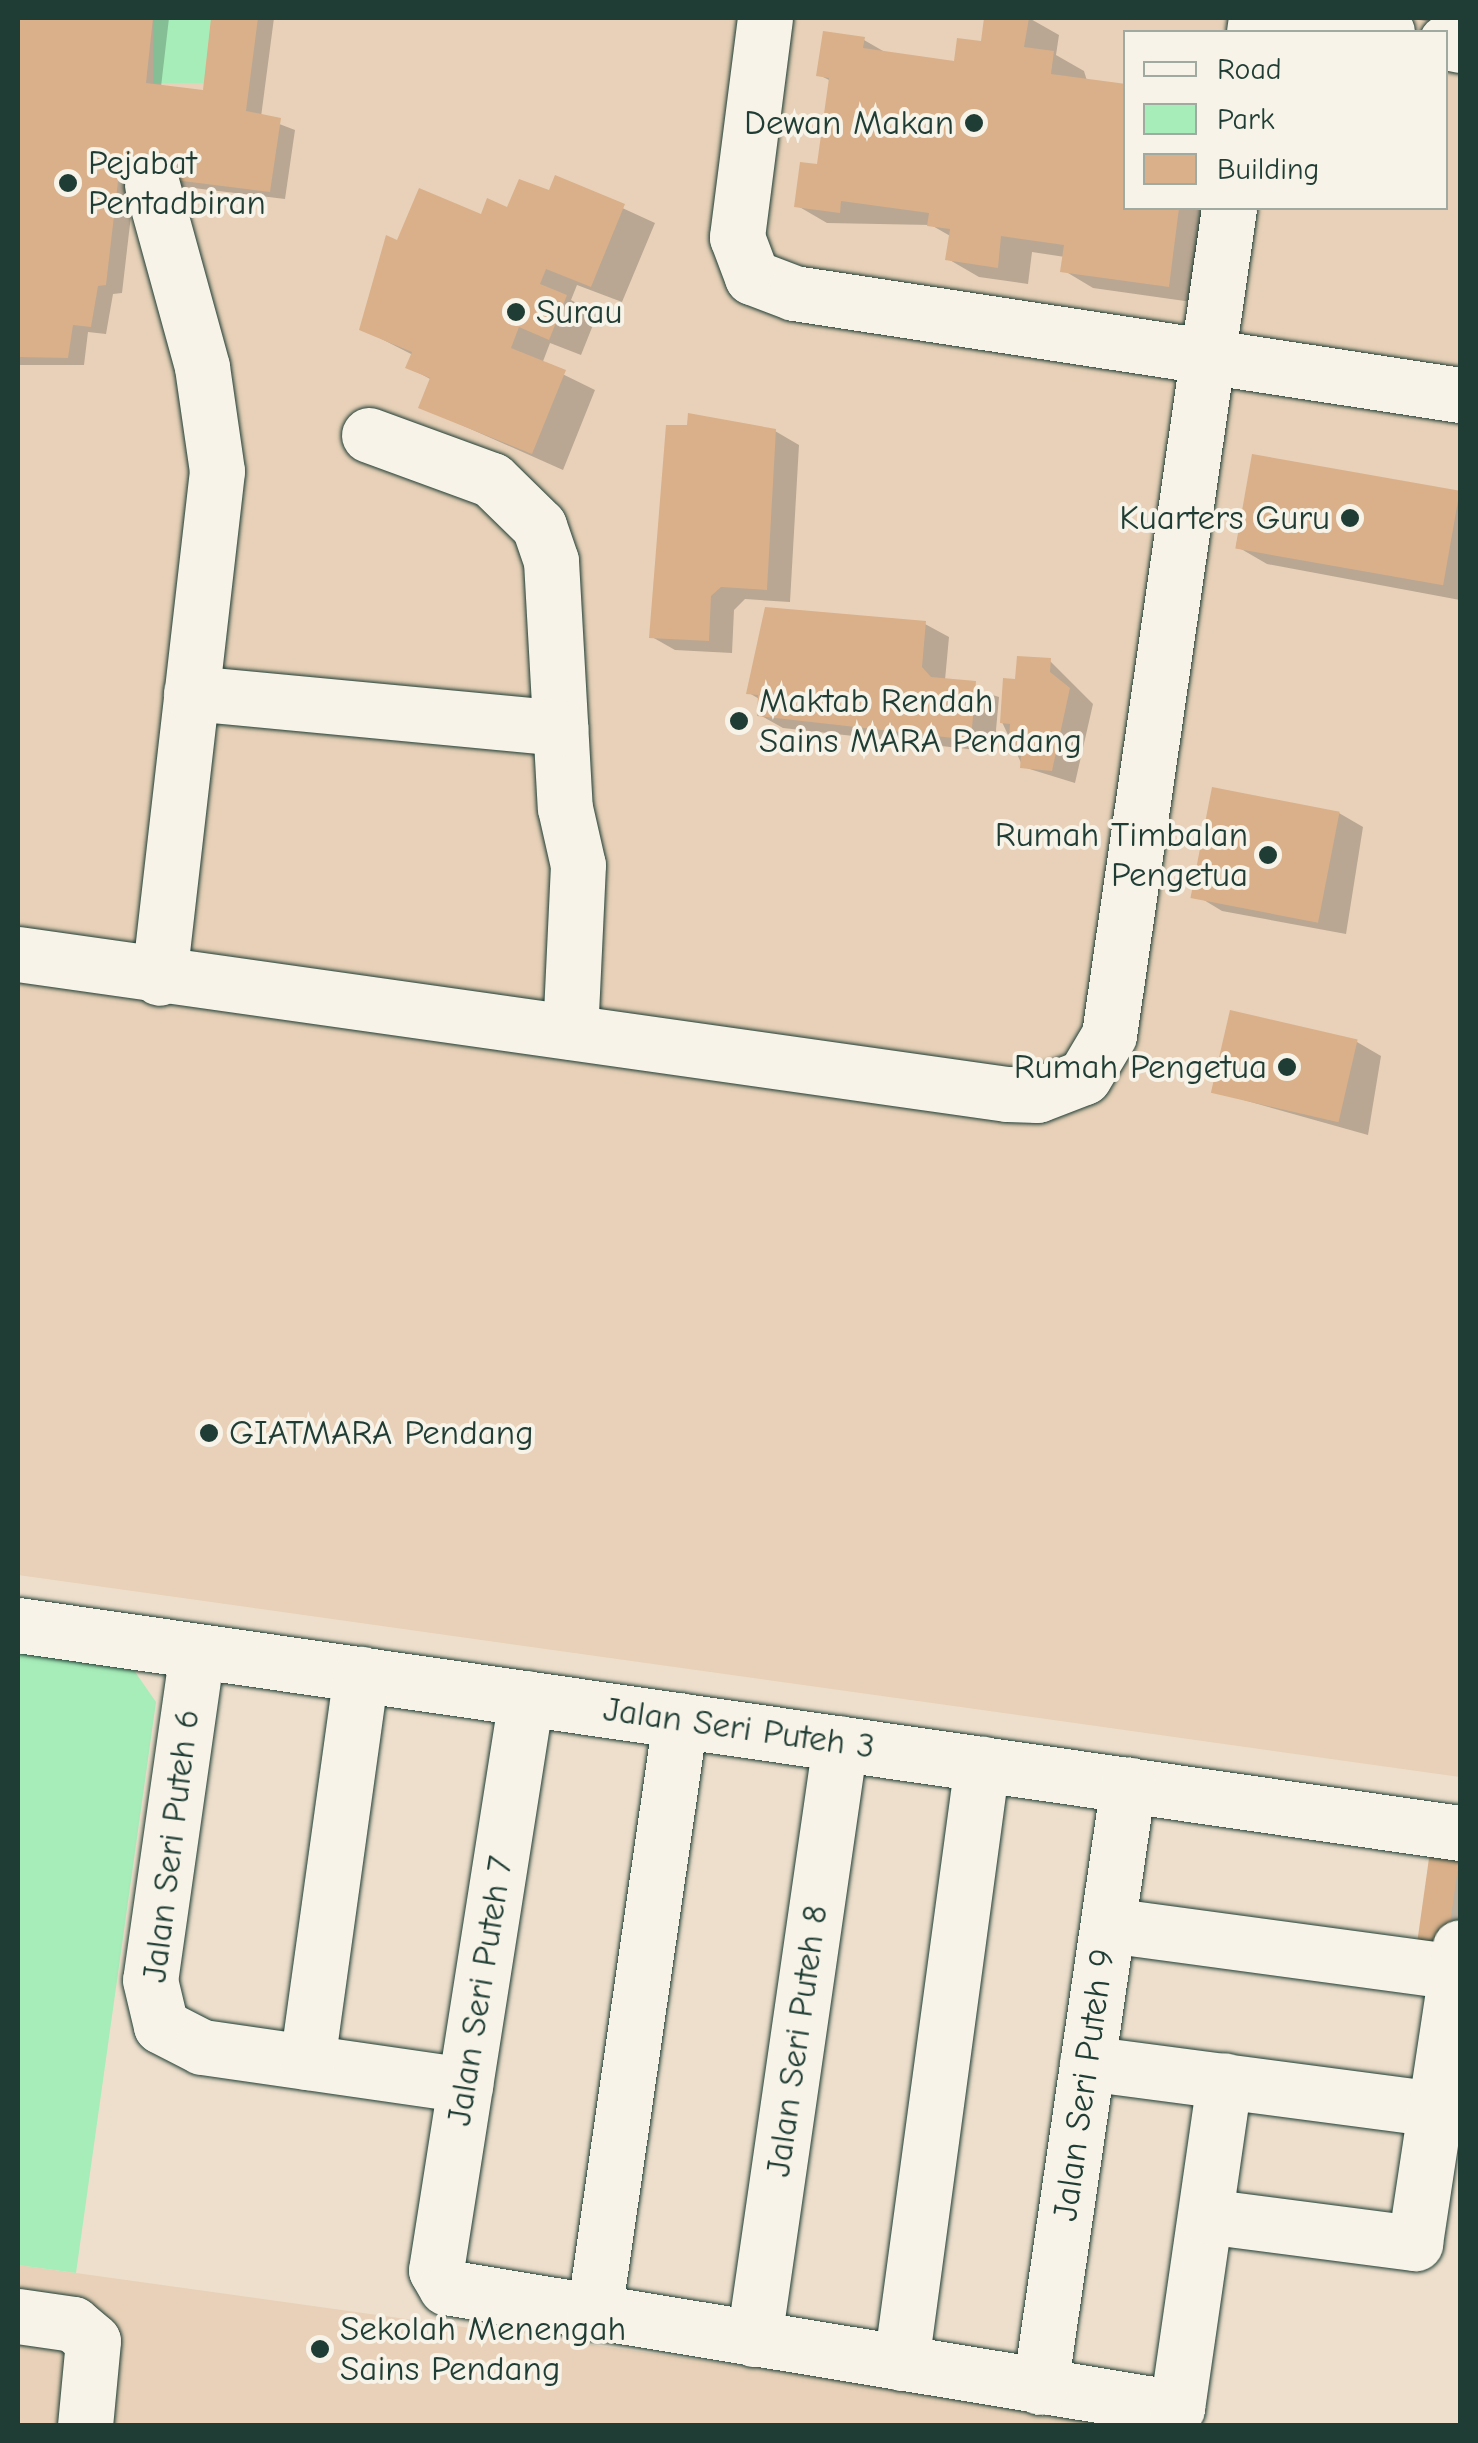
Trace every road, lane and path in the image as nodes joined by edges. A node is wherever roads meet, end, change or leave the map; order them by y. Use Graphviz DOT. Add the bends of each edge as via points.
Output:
graph roads {
  1 [pos="765,18"];
  2 [pos="1296,18"];
  3 [pos="1374,30"];
  4 [pos="152,185"];
  5 [pos="1229,210"];
  6 [pos="1208,350"];
  7 [pos="1460,395"];
  8 [pos="368,435"];
  9 [pos="191,693"];
  10 [pos="560,728"];
  11 [pos="18,954"];
  12 [pos="159,978"];
  13 [pos="570,1032"];
  14 [pos="18,1626"];
  15 [pos="197,1651"];
  16 [pos="361,1674"];
  17 [pos="526,1698"];
  18 [pos="680,1720"];
  19 [pos="840,1743"];
  20 [pos="982,1763"];
  21 [pos="1128,1784"];
  22 [pos="1460,1833"];
  23 [pos="1108,1925"];
  24 [pos="1459,1959"];
  25 [pos="307,2062"];
  26 [pos="1087,2063"];
  27 [pos="1224,2080"];
  28 [pos="465,2085"];
  29 [pos="1437,2108"];
  30 [pos="1206,2216"];
  31 [pos="594,2313"];
  32 [pos="18,2316"];
  33 [pos="754,2339"];
  34 [pos="901,2363"];
  35 [pos="1040,2387"];
  36 [pos="85,2426"];
  1 -- 6 [label="street" via="737,237 752,278 794,293"];
  2 -- 3 [label="street"];
  4 -- 9 [label="street" via="202,367 217,470"];
  5 -- 6 [label="street"];
  6 -- 7 [label="street"];
  6 -- 13 [label="street" via="1143,826 1100,1061 1065,1088 1008,1094"];
  8 -- 10 [label="street" via="464,465 522,502 539,526 556,601"];
  9 -- 10 [label="street"];
  9 -- 12 [label="street"];
  10 -- 13 [label="street" via="578,865"];
  11 -- 12 [label="street"];
  12 -- 13 [label="street"];
  14 -- 15 [label="street, Jalan Seri Puteh 3"];
  15 -- 16 [label="street, Jalan Seri Puteh 3"];
  15 -- 25 [label="street, Jalan Seri Puteh 6" via="152,2004 180,2041"];
  16 -- 17 [label="street, Jalan Seri Puteh 3"];
  16 -- 25 [label="street"];
  17 -- 18 [label="street, Jalan Seri Puteh 3"];
  17 -- 28 [label="street, Jalan Seri Puteh 7"];
  18 -- 19 [label="street, Jalan Seri Puteh 3"];
  18 -- 31 [label="street"];
  19 -- 20 [label="street, Jalan Seri Puteh 3"];
  19 -- 33 [label="street, Jalan Seri Puteh 8"];
  20 -- 21 [label="street, Jalan Seri Puteh 3"];
  20 -- 34 [label="street"];
  21 -- 22 [label="street, Jalan Seri Puteh 3"];
  21 -- 23 [label="street, Jalan Seri Puteh 9"];
  23 -- 24 [label="street"];
  23 -- 26 [label="street, Jalan Seri Puteh 9"];
  24 -- 29 [label="street"];
  25 -- 28 [label="street, Jalan Seri Puteh 6"];
  26 -- 27 [label="street"];
  26 -- 35 [label="street, Jalan Seri Puteh 9"];
  27 -- 29 [label="street"];
  27 -- 30 [label="street"];
  28 -- 31 [label="street, Jalan Seri Puteh 7" via="439,2283"];
  29 -- 30 [label="street" via="1415,2243"];
  30 -- 35 [label="street" via="1177,2408"];
  31 -- 33 [label="street"];
  32 -- 36 [label="street" via="73,2324 93,2341"];
  33 -- 34 [label="street"];
  34 -- 35 [label="street"];
}
